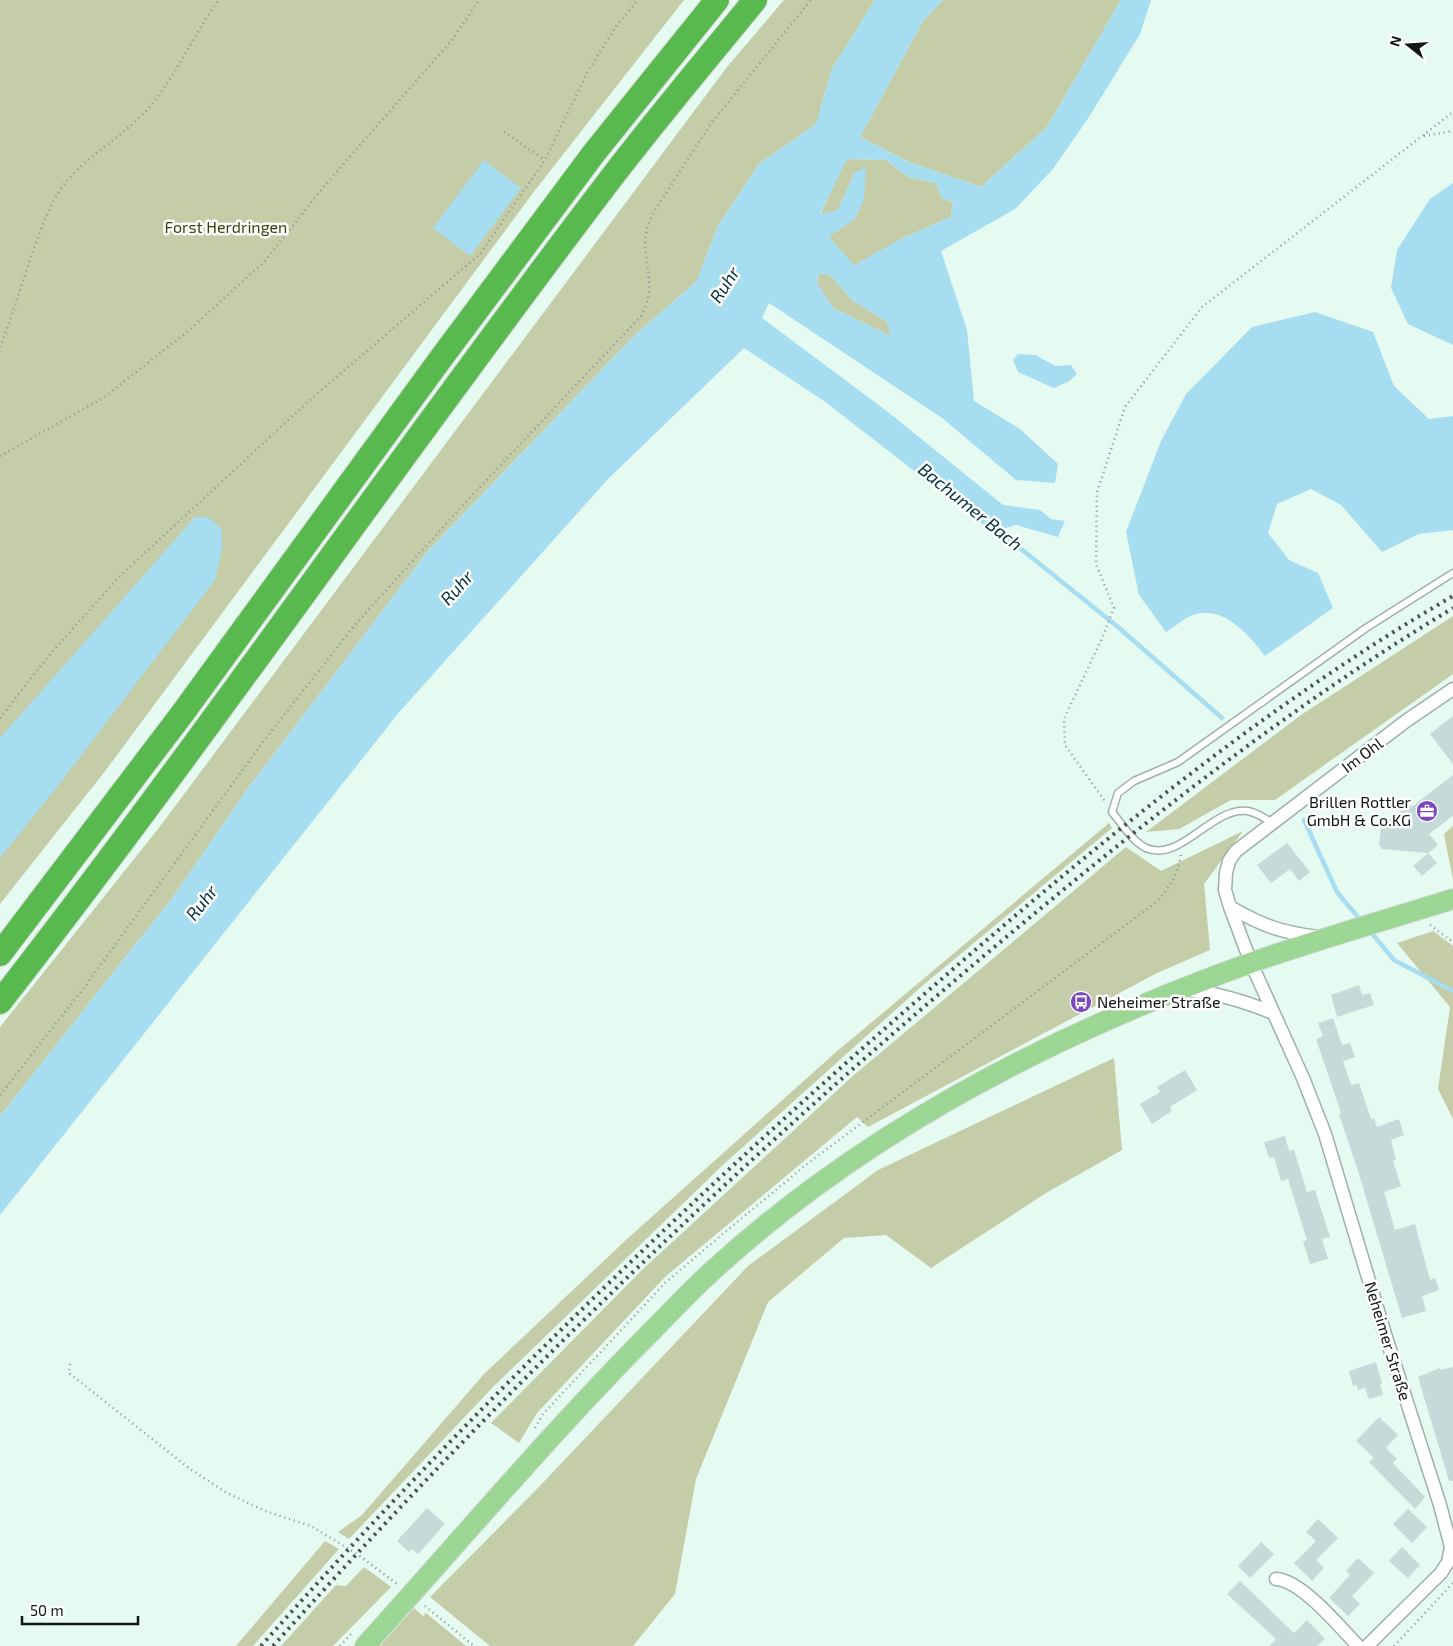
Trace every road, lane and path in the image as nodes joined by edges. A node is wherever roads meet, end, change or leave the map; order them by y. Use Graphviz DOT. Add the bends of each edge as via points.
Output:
graph roads {
  1 [pos="219,0"];
  2 [pos="479,0"];
  3 [pos="638,0"];
  4 [pos="717,0"];
  5 [pos="755,0"];
  6 [pos="811,0"];
  7 [pos="1453,112"];
  8 [pos="1453,131"];
  9 [pos="504,132"];
  10 [pos="1422,136"];
  11 [pos="545,160"];
  12 [pos="0,348"];
  13 [pos="0,456"];
  14 [pos="1453,573"];
  15 [pos="1453,689"];
  16 [pos="0,718"];
  17 [pos="1112,812"];
  18 [pos="1272,823"];
  19 [pos="1453,898"];
  20 [pos="1230,907"];
  21 [pos="1410,912"];
  22 [pos="1325,938"];
  23 [pos="1453,942"];
  24 [pos="0,954"];
  25 [pos="1251,963"];
  26 [pos="1184,989"];
  27 [pos="0,1002"];
  28 [pos="1273,1013"];
  29 [pos="0,1095"];
  30 [pos="70,1364"];
  31 [pos="1276,1579"];
  32 [pos="1453,1583"];
  33 [pos="412,1595"];
  34 [pos="365,1646"];
  35 [pos="474,1646"];
  36 [pos="1358,1646"];
  37 [pos="1367,1646"];
  38 [pos="1394,1646"];
  1 -- 12 [label="path" via="141,116 72,176 56,196 38,237"];
  2 -- 13 [label="path" via="452,40 326,184 265,261 187,332 103,398"];
  3 -- 11 [label="path" via="616,24 588,71"];
  4 -- 24 [label="highway" via="589,160 438,361 188,707"];
  5 -- 27 [label="highway" via="614,175 199,740"];
  6 -- 29 [label="path" via="712,122 655,210 645,240 651,288 641,316 448,520 354,626 263,742 83,989"];
  7 -- 10 [label="path"];
  8 -- 10 [label="path"];
  9 -- 11 [label="path"];
  10 -- 17 [label="path" via="1202,307 1125,407 1096,492 1096,564 1114,608 1064,719 1065,745"];
  11 -- 16 [label="path" via="480,254 297,411 119,577 51,653"];
  14 -- 17 [label="lane" via="1366,628 1178,762 1134,781 1118,793"];
  15 -- 18 [label="street, Im Ohl"];
  17 -- 18 [label="lane" via="1130,835 1146,848 1158,850 1183,842 1235,812 1248,811"];
  18 -- 20 [label="street, Neheimer Straße" via="1236,851 1229,861 1225,890"];
  19 -- 21 [label="main road"];
  20 -- 22 [label="street" via="1262,925 1285,933"];
  20 -- 25 [label="street, Neheimer Straße"];
  21 -- 22 [label="main road"];
  21 -- 23 [label="path"];
  22 -- 25 [label="main road"];
  25 -- 26 [label="main road"];
  25 -- 28 [label="street, Neheimer Straße"];
  26 -- 28 [label="street" via="1217,993"];
  26 -- 33 [label="main road" via="1090,1028 942,1104 874,1146 779,1214 709,1274 583,1401"];
  28 -- 37 [label="street, Neheimer Straße" via="1304,1078 1325,1134 1451,1547 1448,1562 1441,1573"];
  30 -- 33 [label="path" via="69,1373 190,1469 227,1493 268,1512 312,1526 357,1554"];
  31 -- 36 [label="street" via="1286,1579"];
  32 -- 38 [label="path"];
  33 -- 34 [label="main road"];
  33 -- 35 [label="path"];
}
